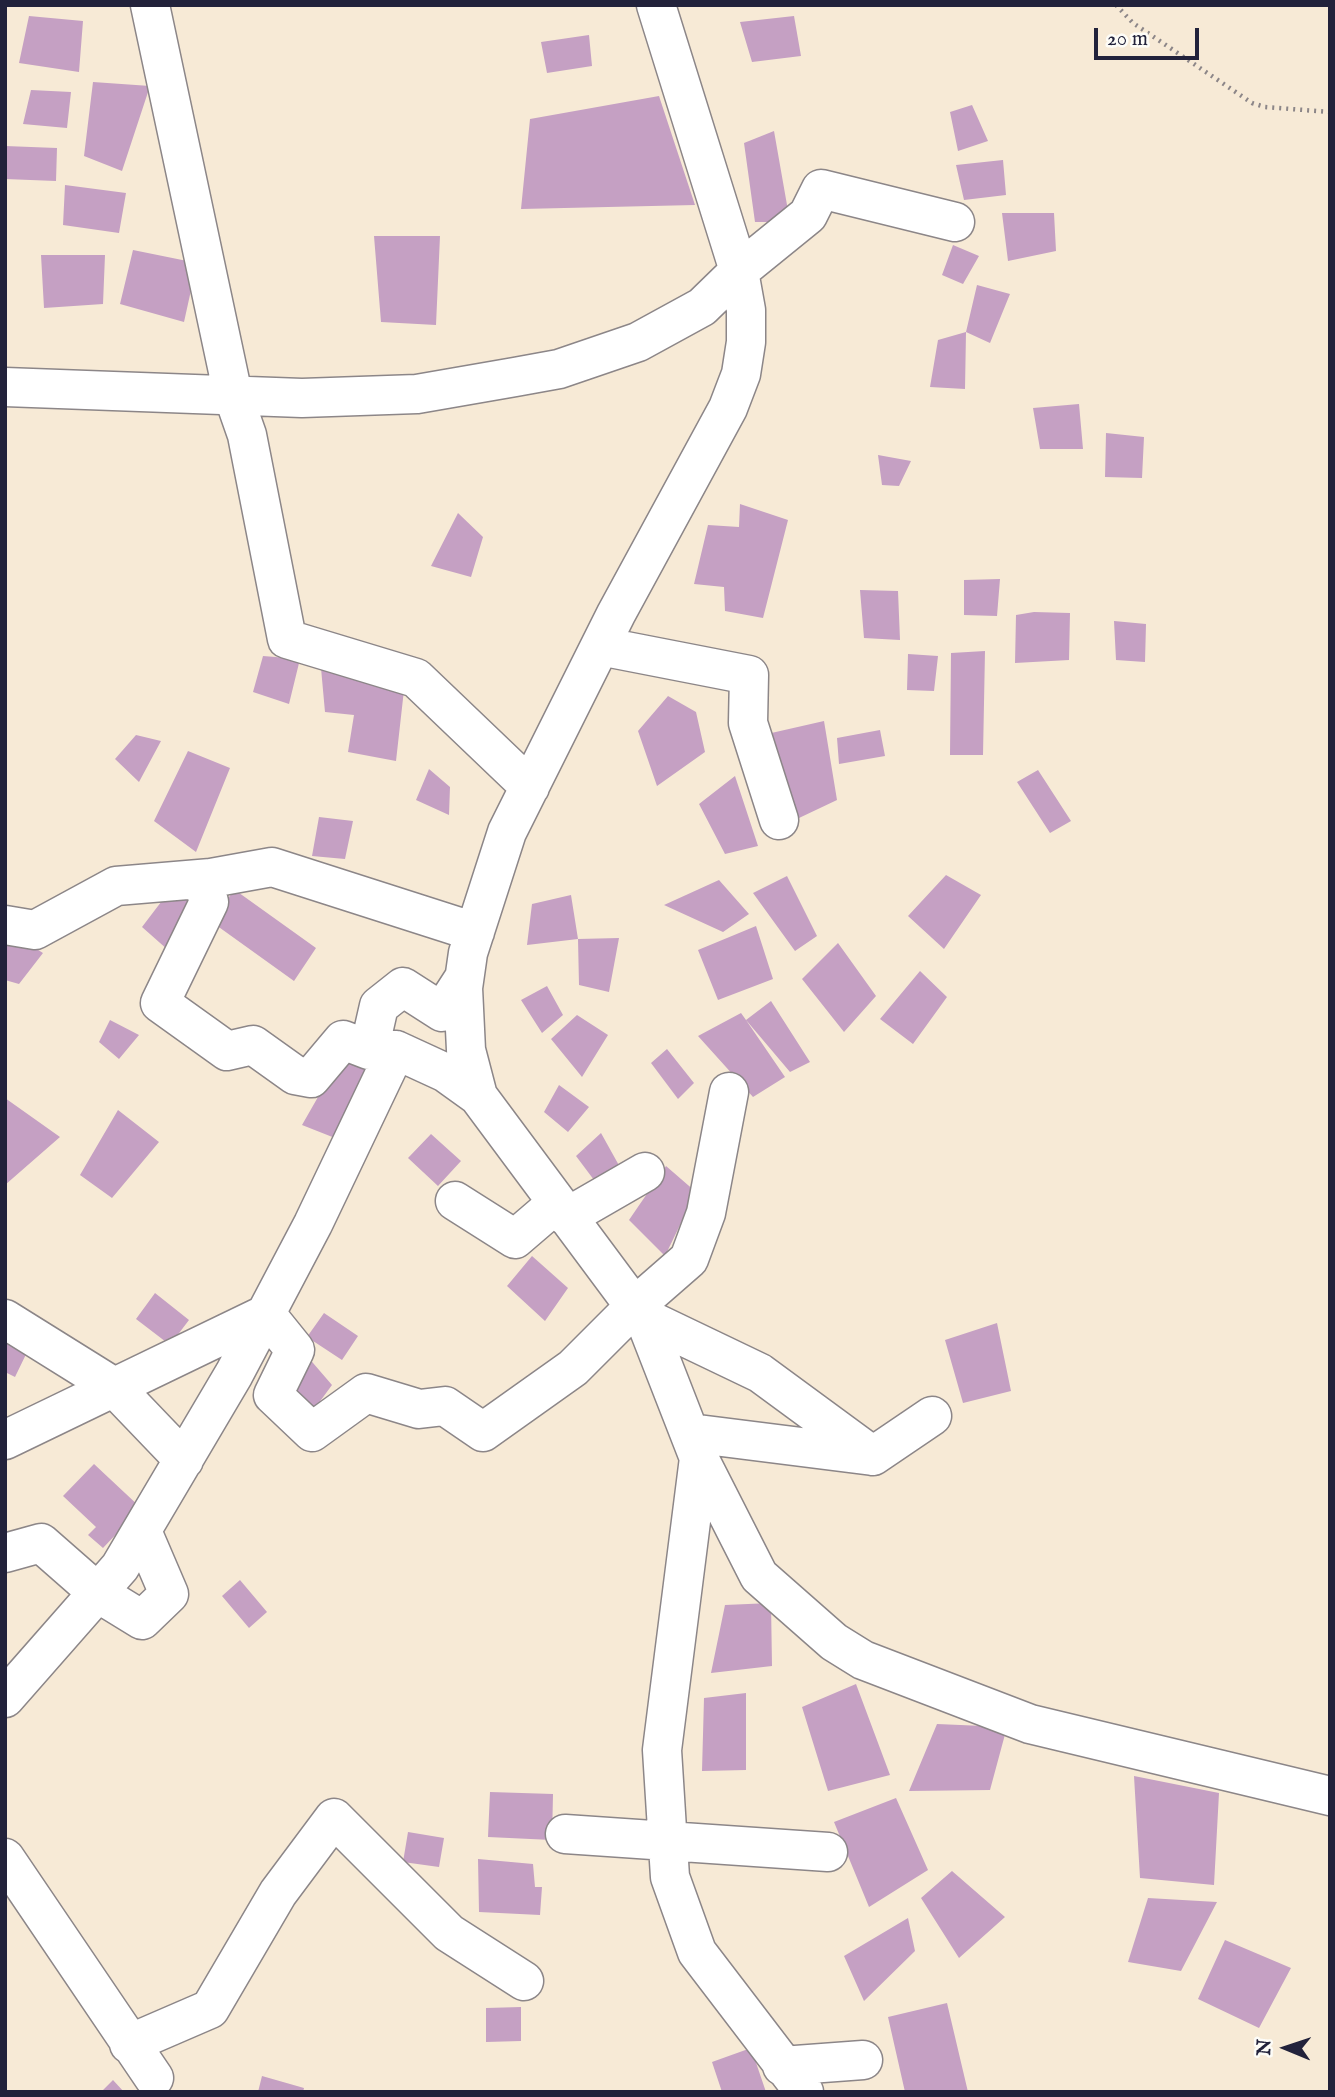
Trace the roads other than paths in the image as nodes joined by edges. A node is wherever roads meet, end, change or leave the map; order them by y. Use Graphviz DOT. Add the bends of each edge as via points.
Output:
graph roads {
  1 [pos="150,5"];
  2 [pos="656,5"];
  3 [pos="955,222"];
  4 [pos="739,271"];
  5 [pos="5,387"];
  6 [pos="233,395"];
  7 [pos="600,646"];
  8 [pos="530,787"];
  9 [pos="779,820"];
  10 [pos="202,879"];
  11 [pos="5,925"];
  12 [pos="475,932"];
  13 [pos="464,978"];
  14 [pos="383,1050"];
  15 [pos="729,1092"];
  16 [pos="478,1096"];
  17 [pos="645,1172"];
  18 [pos="455,1201"];
  19 [pos="562,1210"];
  20 [pos="638,1312"];
  21 [pos="265,1314"];
  22 [pos="5,1319"];
  23 [pos="114,1388"];
  24 [pos="932,1416"];
  25 [pos="5,1440"];
  26 [pos="694,1446"];
  27 [pos="873,1457"];
  28 [pos="184,1460"];
  29 [pos="142,1531"];
  30 [pos="5,1553"];
  31 [pos="98,1593"];
  32 [pos="5,1698"];
  33 [pos="1330,1796"];
  34 [pos="565,1834"];
  35 [pos="667,1841"];
  36 [pos="828,1852"];
  37 [pos="8,1868"];
  38 [pos="524,1981"];
  39 [pos="129,2044"];
  40 [pos="863,2060"];
  41 [pos="153,2078"];
  42 [pos="793,2079"];
  1 -- 6 [label="street"];
  2 -- 4 [label="street"];
  3 -- 4 [label="street" via="821,189 808,215"];
  4 -- 6 [label="street" via="702,307 638,342 559,369 417,394"];
  4 -- 7 [label="street" via="746,342 728,408"];
  5 -- 6 [label="street"];
  6 -- 8 [label="street" via="247,435 287,639 416,678"];
  7 -- 8 [label="street"];
  7 -- 9 [label="street" via="750,675 748,723"];
  8 -- 12 [label="street" via="507,832"];
  10 -- 11 [label="street" via="116,886 35,930"];
  10 -- 12 [label="street" via="272,867"];
  10 -- 14 [label="street" via="209,902 160,1003 227,1051 253,1045 295,1075 311,1078 343,1040"];
  12 -- 13 [label="street"];
  13 -- 14 [label="street" via="442,1012 403,987 379,1006"];
  13 -- 16 [label="street" via="466,1050"];
  14 -- 16 [label="street" via="446,1073"];
  14 -- 21 [label="street"];
  15 -- 20 [label="street" via="706,1213 689,1259"];
  16 -- 19 [label="street"];
  17 -- 19 [label="street"];
  18 -- 19 [label="street" via="515,1238"];
  19 -- 20 [label="street"];
  20 -- 21 [label="street" via="573,1368 484,1432 445,1406 419,1409 366,1394 312,1432 273,1395 295,1350"];
  20 -- 26 [label="street" via="652,1333"];
  20 -- 27 [label="street" via="760,1373"];
  21 -- 23 [label="street"];
  21 -- 28 [label="street"];
  22 -- 23 [label="street"];
  23 -- 25 [label="street"];
  23 -- 28 [label="street"];
  24 -- 27 [label="street"];
  26 -- 27 [label="street"];
  26 -- 33 [label="street" via="760,1576 834,1642 863,1660 1030,1724"];
  26 -- 35 [label="street" via="662,1750"];
  28 -- 29 [label="street"];
  29 -- 31 [label="street"];
  29 -- 31 [label="street" via="169,1594 142,1620"];
  30 -- 31 [label="street" via="41,1543"];
  31 -- 32 [label="street"];
  34 -- 35 [label="street"];
  35 -- 36 [label="street"];
  35 -- 42 [label="street" via="670,1877 691,1940"];
  37 -- 39 [label="street"];
  38 -- 39 [label="street" via="449,1933 334,1818 278,1894 210,2009"];
  39 -- 41 [label="street"];
  40 -- 42 [label="street"];
}
